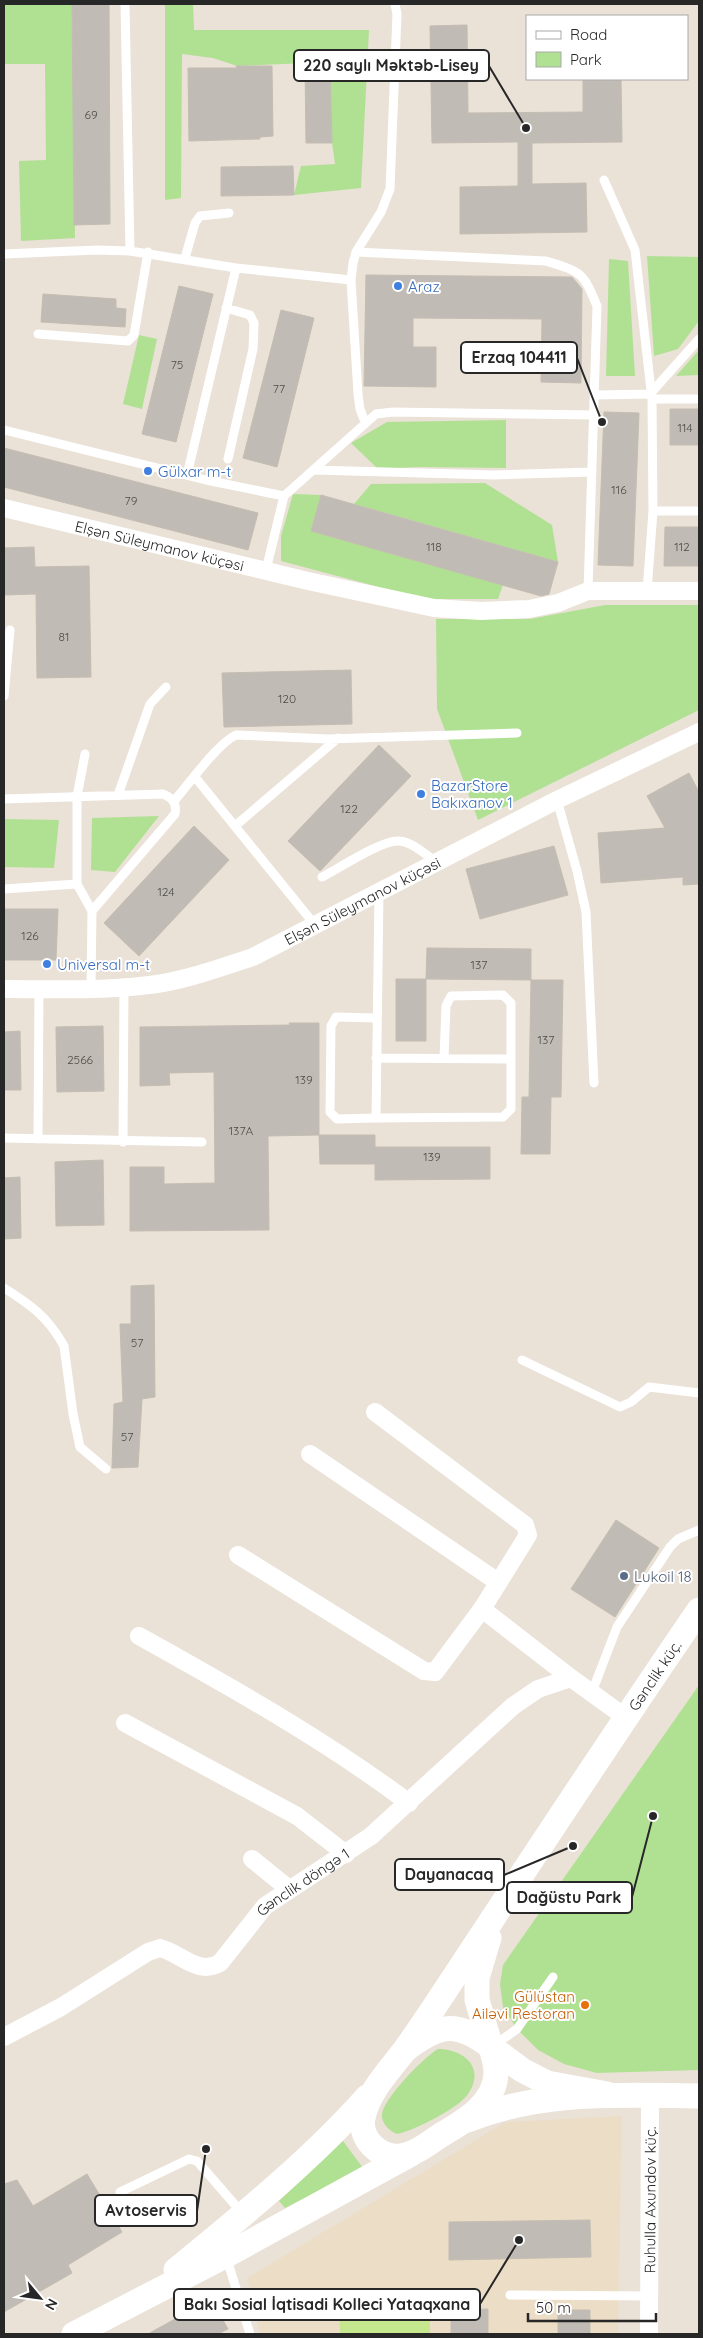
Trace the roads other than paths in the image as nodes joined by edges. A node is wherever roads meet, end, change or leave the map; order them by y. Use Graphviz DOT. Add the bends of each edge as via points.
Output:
graph roads {
  1 [pos="125,4"];
  2 [pos="395,4"];
  3 [pos="604,180"];
  4 [pos="229,213"];
  5 [pos="130,251"];
  6 [pos="148,252"];
  7 [pos="356,252"];
  8 [pos="4,254"];
  9 [pos="185,258"];
  10 [pos="236,268"];
  11 [pos="352,280"];
  12 [pos="226,308"];
  13 [pos="38,334"];
  14 [pos="699,339"];
  15 [pos="595,395"];
  16 [pos="651,396"];
  17 [pos="699,399"];
  18 [pos="594,415"];
  19 [pos="366,422"];
  20 [pos="4,430"];
  21 [pos="228,459"];
  22 [pos="313,470"];
  23 [pos="592,472"];
  24 [pos="187,475"];
  25 [pos="284,496"];
  26 [pos="4,508"];
  27 [pos="653,511"];
  28 [pos="699,511"];
  29 [pos="266,570"];
  30 [pos="588,591"];
  31 [pos="647,591"];
  32 [pos="699,591"];
  33 [pos="10,630"];
  34 [pos="166,688"];
  35 [pos="4,696"];
  36 [pos="699,732"];
  37 [pos="517,733"];
  38 [pos="338,738"];
  39 [pos="85,754"];
  40 [pos="195,777"];
  41 [pos="118,795"];
  42 [pos="78,796"];
  43 [pos="4,799"];
  44 [pos="557,800"];
  45 [pos="174,802"];
  46 [pos="235,826"];
  47 [pos="436,862"];
  48 [pos="322,877"];
  49 [pos="77,884"];
  50 [pos="4,889"];
  51 [pos="379,892"];
  52 [pos="92,911"];
  53 [pos="315,925"];
  54 [pos="124,987"];
  55 [pos="4,989"];
  56 [pos="38,989"];
  57 [pos="91,989"];
  58 [pos="377,1018"];
  59 [pos="376,1058"];
  60 [pos="444,1058"];
  61 [pos="511,1059"];
  62 [pos="594,1083"];
  63 [pos="376,1118"];
  64 [pos="4,1138"];
  65 [pos="38,1139"];
  66 [pos="123,1142"];
  67 [pos="202,1142"];
  68 [pos="4,1288"];
  69 [pos="522,1360"];
  70 [pos="699,1393"];
  71 [pos="376,1412"];
  72 [pos="310,1454"];
  73 [pos="106,1469"];
  74 [pos="699,1530"];
  75 [pos="238,1555"];
  76 [pos="498,1582"];
  77 [pos="482,1609"];
  78 [pos="699,1610"];
  79 [pos="139,1636"];
  80 [pos="571,1678"];
  81 [pos="592,1692"];
  82 [pos="625,1717"];
  83 [pos="125,1723"];
  84 [pos="409,1803"];
  85 [pos="346,1854"];
  86 [pos="252,1859"];
  87 [pos="513,1886"];
  88 [pos="289,1889"];
  89 [pos="553,1977"];
  90 [pos="4,2037"];
  91 [pos="491,2047"];
  92 [pos="405,2050"];
  93 [pos="375,2089"];
  94 [pos="607,2094"];
  95 [pos="650,2095"];
  96 [pos="699,2096"];
  97 [pos="464,2122"];
  98 [pos="418,2150"];
  99 [pos="120,2192"];
  100 [pos="243,2214"];
  101 [pos="226,2256"];
  102 [pos="510,2295"];
  103 [pos="649,2296"];
  104 [pos="142,2298"];
  105 [pos="74,2334"];
  106 [pos="248,2334"];
  107 [pos="649,2334"];
  1 -- 5 [label="lane"];
  2 -- 7 [label="lane" via="398,14 390,189 381,212"];
  3 -- 16 [label="lane" via="635,250"];
  4 -- 9 [label="lane" via="200,216"];
  5 -- 6 [label="lane"];
  5 -- 8 [label="lane"];
  6 -- 9 [label="lane"];
  6 -- 13 [label="lane" via="134,335 128,341"];
  7 -- 11 [label="lane"];
  7 -- 15 [label="lane" via="546,262 575,270 583,276 597,306"];
  9 -- 10 [label="lane"];
  10 -- 11 [label="lane"];
  10 -- 12 [label="lane"];
  11 -- 19 [label="lane" via="358,394"];
  12 -- 21 [label="lane" via="250,315 254,323 253,349"];
  12 -- 24 [label="lane"];
  14 -- 16 [label="lane"];
  15 -- 16 [label="lane"];
  15 -- 18 [label="lane"];
  16 -- 17 [label="lane"];
  16 -- 27 [label="lane"];
  18 -- 19 [label="lane" via="393,412 376,414"];
  18 -- 23 [label="lane"];
  19 -- 22 [label="lane"];
  20 -- 24 [label="lane"];
  22 -- 23 [label="lane" via="494,475"];
  22 -- 25 [label="lane"];
  23 -- 30 [label="lane"];
  24 -- 25 [label="lane"];
  25 -- 29 [label="lane"];
  26 -- 29 [label="street, Elşən Süleymanov küçəsi"];
  27 -- 28 [label="lane"];
  27 -- 31 [label="lane"];
  29 -- 30 [label="street, Elşən Süleymanov küçəsi" via="434,608 481,611 529,609 558,603"];
  30 -- 31 [label="street, Elşən Süleymanov küçəsi"];
  31 -- 32 [label="street, Elşən Süleymanov küçəsi"];
  33 -- 35 [label="lane"];
  34 -- 41 [label="lane" via="150,704"];
  36 -- 44 [label="street, Elşən Süleymanov küçəsi"];
  37 -- 38 [label="lane"];
  38 -- 40 [label="lane" via="236,735 220,747"];
  38 -- 46 [label="lane"];
  39 -- 42 [label="lane"];
  40 -- 45 [label="lane"];
  40 -- 46 [label="lane"];
  41 -- 42 [label="lane"];
  41 -- 45 [label="lane" via="164,794"];
  42 -- 43 [label="lane"];
  42 -- 49 [label="lane"];
  44 -- 47 [label="street, Elşən Süleymanov küçəsi"];
  44 -- 62 [label="lane" via="586,912"];
  45 -- 52 [label="lane" via="175,814"];
  46 -- 53 [label="lane"];
  47 -- 48 [label="lane" via="413,846 399,841 384,844"];
  47 -- 51 [label="street, Elşən Süleymanov küçəsi"];
  49 -- 50 [label="lane"];
  49 -- 52 [label="lane"];
  51 -- 53 [label="street, Elşən Süleymanov küçəsi"];
  51 -- 58 [label="lane"];
  52 -- 57 [label="lane"];
  53 -- 54 [label="street, Elşən Süleymanov küçəsi" via="253,957 159,983"];
  54 -- 57 [label="street, Elşən Süleymanov küçəsi"];
  54 -- 66 [label="lane"];
  55 -- 56 [label="street, Elşən Süleymanov küçəsi"];
  56 -- 57 [label="street, Elşən Süleymanov küçəsi"];
  56 -- 65 [label="lane"];
  58 -- 59 [label="lane"];
  58 -- 63 [label="lane" via="336,1017 331,1026 330,1112 337,1119"];
  59 -- 60 [label="lane"];
  59 -- 63 [label="lane"];
  60 -- 61 [label="lane"];
  60 -- 61 [label="lane" via="446,1006 451,996 504,995 511,1003"];
  61 -- 63 [label="lane" via="512,1109 504,1117"];
  64 -- 65 [label="lane"];
  65 -- 66 [label="lane"];
  66 -- 67 [label="lane"];
  68 -- 73 [label="lane" via="44,1317 64,1346 80,1447"];
  69 -- 70 [label="lane" via="620,1407 649,1387"];
  71 -- 76 [label="street" via="525,1525 528,1535"];
  72 -- 76 [label="street"];
  74 -- 81 [label="lane" via="678,1539 670,1547 617,1627"];
  75 -- 77 [label="street" via="424,1671 435,1672"];
  76 -- 77 [label="street"];
  77 -- 80 [label="street"];
  78 -- 82 [label="main road, Gənclik küç."];
  79 -- 84 [label="street" via="283,1717 358,1764"];
  80 -- 81 [label="street"];
  80 -- 84 [label="street, Gənclik döngə 1" via="538,1689 513,1706"];
  81 -- 82 [label="street"];
  82 -- 87 [label="main road, Gənclik küç."];
  83 -- 85 [label="street" via="297,1816"];
  84 -- 85 [label="street, Gənclik döngə 1"];
  85 -- 88 [label="street, Gənclik döngə 1"];
  86 -- 88 [label="street"];
  87 -- 91 [label="main road" via="484,1951 477,1978 477,2000"];
  87 -- 92 [label="main road"];
  88 -- 90 [label="street, Gənclik döngə 1" via="265,1906 220,1962 211,1968 200,1968 160,1948 148,1952 61,2007"];
  89 -- 91 [label="lane" via="516,2029"];
  91 -- 92 [label="main road" via="475,2034 451,2027 424,2035"];
  91 -- 94 [label="main road" via="522,2070 548,2083"];
  91 -- 97 [label="main road" via="496,2071 492,2089 481,2107"];
  92 -- 93 [label="main road"];
  93 -- 98 [label="main road" via="362,2119 368,2140 376,2150 389,2156"];
  93 -- 100 [label="main road" via="335,2133"];
  94 -- 95 [label="main road"];
  94 -- 97 [label="main road" via="529,2102"];
  95 -- 96 [label="main road"];
  95 -- 103 [label="street, Ruhulla Axundov küç."];
  97 -- 98 [label="main road"];
  98 -- 101 [label="main road"];
  99 -- 100 [label="lane" via="189,2159 197,2161"];
  100 -- 104 [label="main road"];
  101 -- 104 [label="main road"];
  101 -- 106 [label="lane"];
  102 -- 103 [label="lane"];
  103 -- 107 [label="street, Ruhulla Axundov küç."];
  104 -- 105 [label="main road"];
}
